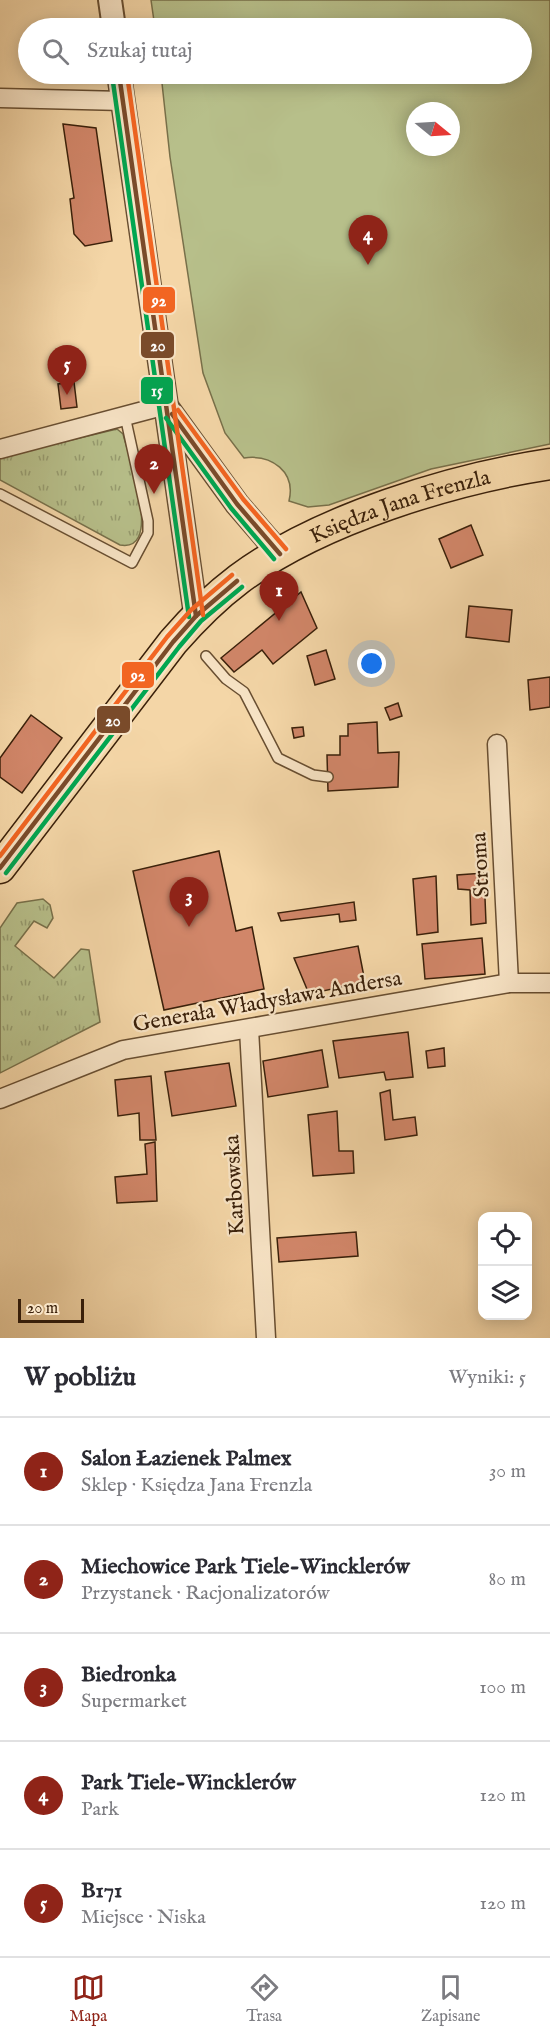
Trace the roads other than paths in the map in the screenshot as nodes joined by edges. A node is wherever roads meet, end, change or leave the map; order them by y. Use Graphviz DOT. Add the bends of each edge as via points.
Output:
graph roads {
  1 [pos="110,0"];
  2 [pos="113,18"];
  3 [pos="120,84"];
  4 [pos="0,98"];
  5 [pos="123,101"];
  6 [pos="166,405"];
  7 [pos="125,416"];
  8 [pos="0,450"];
  9 [pos="550,464"];
  10 [pos="0,494"];
  11 [pos="280,554"];
  12 [pos="196,616"];
  13 [pos="206,656"];
  14 [pos="497,744"];
  15 [pos="328,777"];
  16 [pos="0,868"];
  17 [pos="509,983"];
  18 [pos="550,983"];
  19 [pos="249,1029"];
  20 [pos="0,1099"];
  21 [pos="266,1338"];
  1 -- 2 [label="street"];
  3 -- 5 [label="street"];
  4 -- 5 [label="street"];
  5 -- 6 [label="street"];
  6 -- 7 [label="street"];
  6 -- 11 [label="street" via="237,504"];
  6 -- 12 [label="street"];
  7 -- 8 [label="street"];
  7 -- 10 [label="lane" via="148,521 146,539 132,563"];
  9 -- 11 [label="main road, Księdza Jana Frenzla" via="473,479 415,496"];
  11 -- 12 [label="main road, Księdza Jana Frenzla" via="240,579"];
  12 -- 16 [label="main road, Księdza Jana Frenzla"];
  13 -- 15 [label="lane" via="244,692 278,758 313,775"];
  14 -- 17 [label="street, Stroma"];
  17 -- 18 [label="street, Generała Władysława Andersa"];
  17 -- 19 [label="street, Generała Władysława Andersa"];
  19 -- 20 [label="street, Generała Władysława Andersa" via="123,1050"];
  19 -- 21 [label="street, Karbowska"];
}
